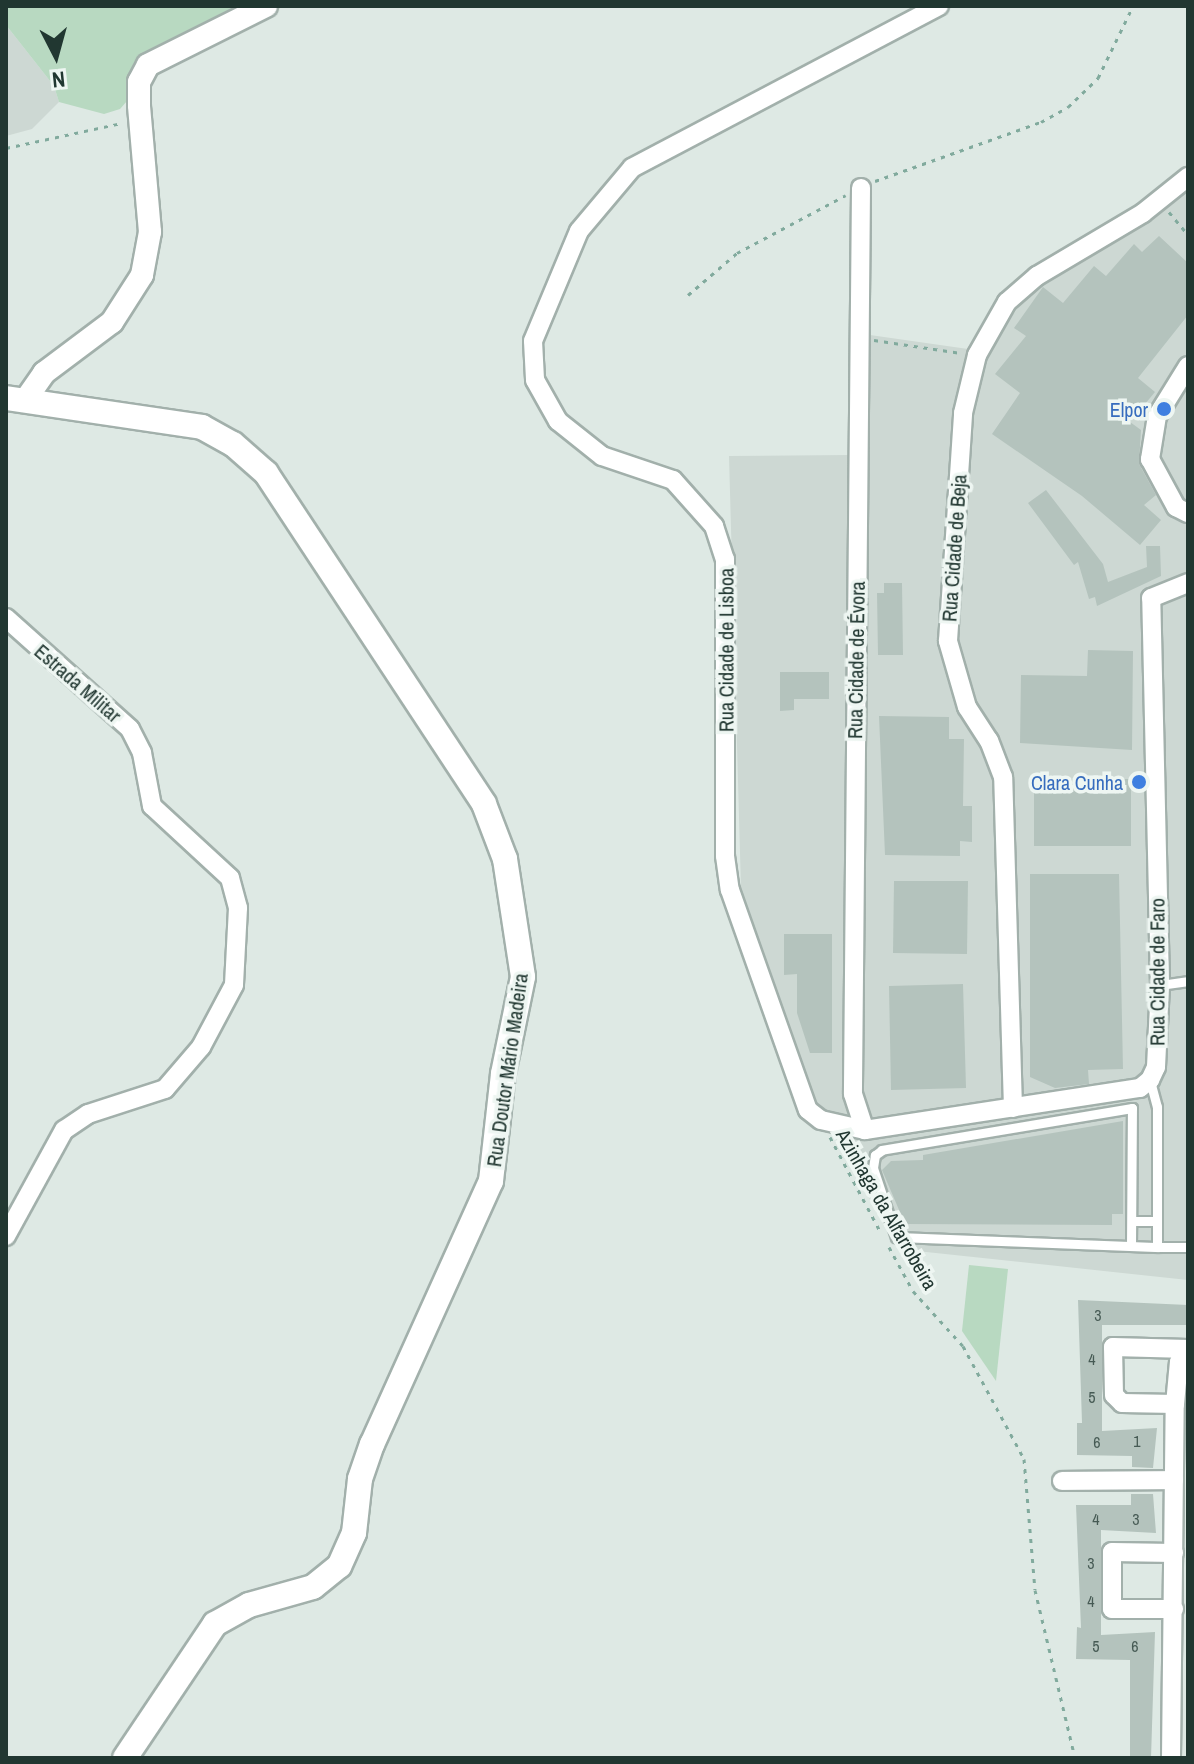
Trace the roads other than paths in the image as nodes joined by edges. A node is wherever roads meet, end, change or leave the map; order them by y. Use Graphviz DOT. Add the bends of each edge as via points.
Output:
graph roads {
  1 [pos="266,6"];
  2 [pos="939,6"];
  3 [pos="1188,177"];
  4 [pos="861,188"];
  5 [pos="1188,366"];
  6 [pos="16,398"];
  7 [pos="1188,513"];
  8 [pos="1188,583"];
  9 [pos="6,618"];
  10 [pos="1188,981"];
  11 [pos="1160,985"];
  12 [pos="1150,1080"];
  13 [pos="1013,1108"];
  14 [pos="865,1130"];
  15 [pos="1132,1221"];
  16 [pos="1157,1221"];
  17 [pos="6,1236"];
  18 [pos="1131,1246"];
  19 [pos="1157,1247"];
  20 [pos="1188,1247"];
  21 [pos="1188,1349"];
  22 [pos="1175,1404"];
  23 [pos="1174,1480"];
  24 [pos="1062,1481"];
  25 [pos="1174,1553"];
  26 [pos="1174,1609"];
  27 [pos="125,1758"];
  28 [pos="1171,1758"];
  1 -- 6 [label="street" via="148,65 139,82 150,232 142,275 112,322"];
  2 -- 14 [label="street, Rua Cidade de Lisboa" via="632,168 579,231 533,341 535,380 558,421 602,456 673,480 714,526 725,559 725,856 730,890 814,1115"];
  3 -- 13 [label="street, Rua Cidade de Beja" via="1037,276 1007,302 977,355 963,413 948,641 967,707 989,741 1003,777"];
  4 -- 14 [label="street, Rua Cidade de Évora" via="853,1094"];
  5 -- 7 [label="street" via="1157,416 1150,459 1176,507"];
  6 -- 27 [label="main road, Rua Doutor Mário Madeira" via="202,427 233,444 266,473 484,804 505,859 523,977 503,1074 491,1181 372,1444 360,1479 354,1533 339,1566 313,1587 249,1605 215,1624"];
  8 -- 11 [label="street, Rua Cidade de Faro" via="1151,598"];
  9 -- 17 [label="street, Estrada Militar" via="130,729 142,753 152,806 230,878 238,908 234,985 201,1047 165,1089 88,1114 64,1130"];
  10 -- 11 [label="lane"];
  11 -- 12 [label="street, Rua Cidade de Faro" via="1156,1067"];
  12 -- 13 [label="street" via="1140,1088"];
  12 -- 16 [label="lane" via="1157,1107"];
  13 -- 14 [label="street"];
  15 -- 16 [label="lane"];
  15 -- 18 [label="lane"];
  15 -- 18 [label="lane" via="1132,1108 875,1155 873,1168 896,1237"];
  16 -- 19 [label="lane"];
  18 -- 19 [label="lane"];
  19 -- 20 [label="lane"];
  21 -- 22 [label="street" via="1179,1362"];
  21 -- 22 [label="street" via="1113,1347 1114,1395 1122,1403"];
  22 -- 23 [label="street"];
  23 -- 24 [label="street"];
  23 -- 25 [label="street"];
  25 -- 26 [label="street"];
  25 -- 26 [label="street" via="1112,1552 1112,1609"];
  26 -- 28 [label="street"];
}
